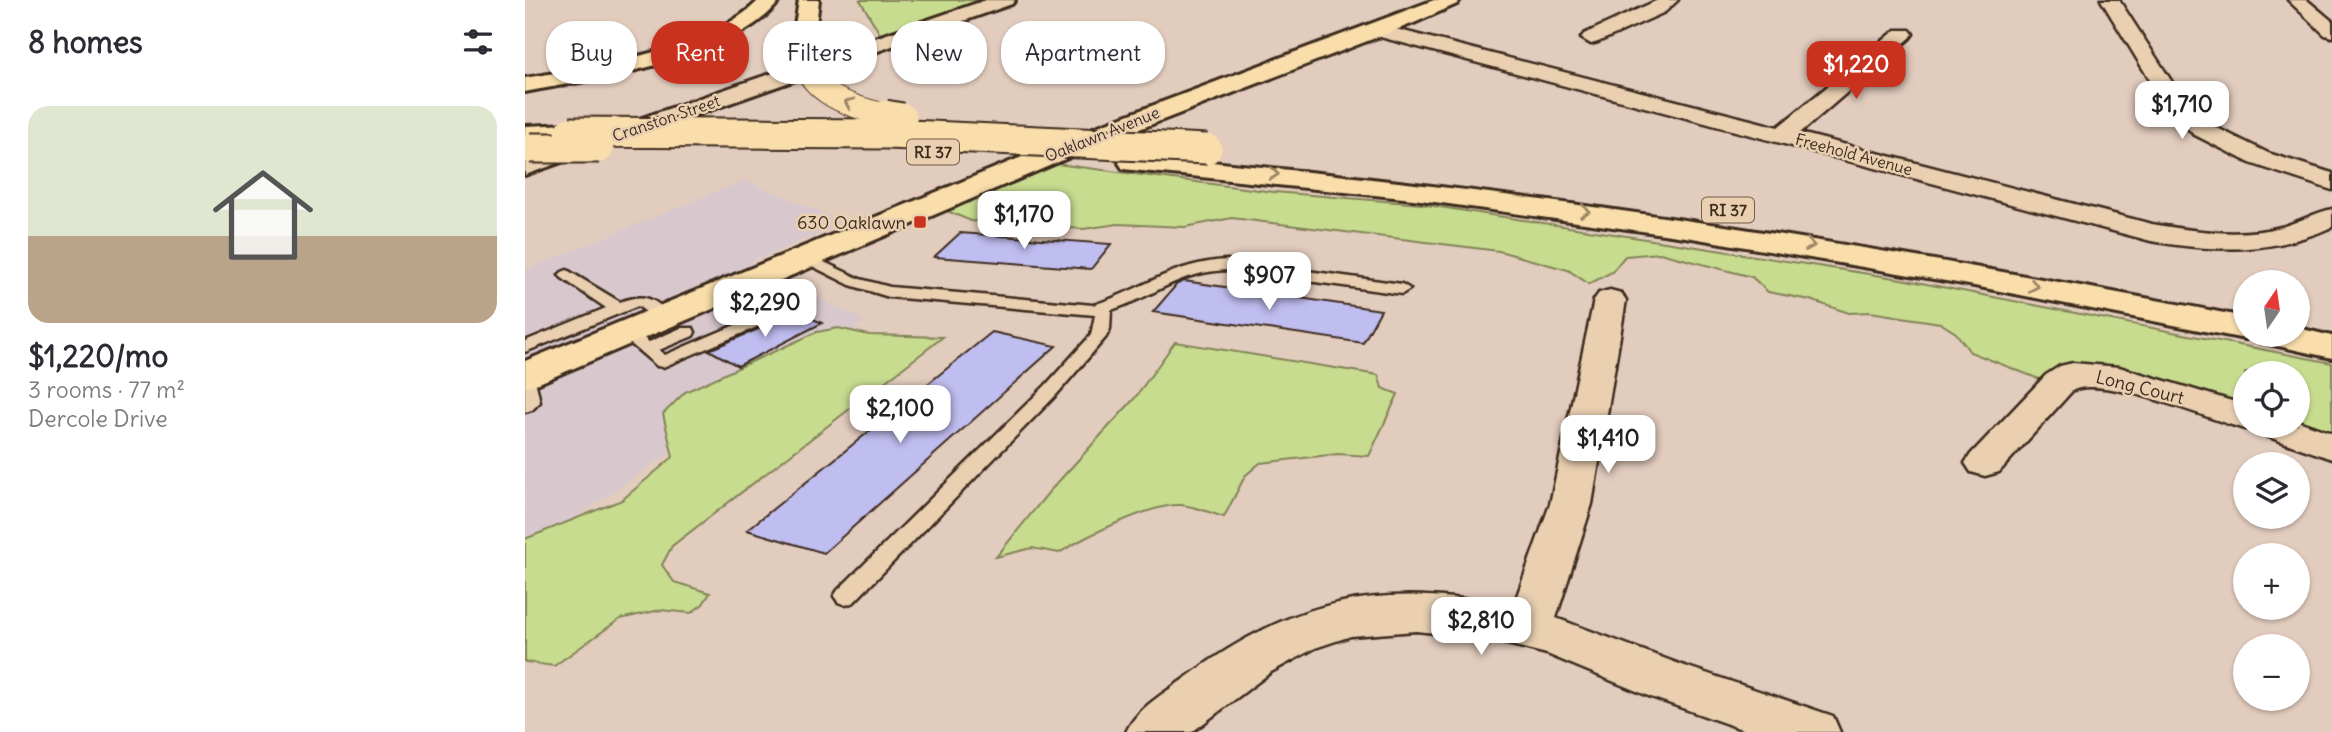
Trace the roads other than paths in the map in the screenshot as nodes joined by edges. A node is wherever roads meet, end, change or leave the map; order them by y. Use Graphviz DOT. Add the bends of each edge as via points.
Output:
graph roads {
  1 [pos="770,0"];
  2 [pos="809,0"];
  3 [pos="1005,0"];
  4 [pos="1450,0"];
  5 [pos="1669,0"];
  6 [pos="2110,0"];
  7 [pos="2297,0"];
  8 [pos="1376,30"];
  9 [pos="2332,31"];
  10 [pos="1903,34"];
  11 [pos="1591,38"];
  12 [pos="525,85"];
  13 [pos="1782,136"];
  14 [pos="1207,149"];
  15 [pos="526,150"];
  16 [pos="2332,183"];
  17 [pos="2332,217"];
  18 [pos="805,257"];
  19 [pos="567,275"];
  20 [pos="1402,289"];
  21 [pos="762,291"];
  22 [pos="1610,300"];
  23 [pos="2233,300"];
  24 [pos="1103,309"];
  25 [pos="2310,315"];
  26 [pos="2332,320"];
  27 [pos="2233,326"];
  28 [pos="631,330"];
  29 [pos="2310,342"];
  30 [pos="2332,347"];
  31 [pos="526,366"];
  32 [pos="525,406"];
  33 [pos="2233,413"];
  34 [pos="2308,438"];
  35 [pos="2332,446"];
  36 [pos="1985,463"];
  37 [pos="846,596"];
  38 [pos="1529,629"];
  39 [pos="1152,732"];
  40 [pos="1814,732"];
  1 -- 12 [label="main road" via="751,19 698,43 636,62"];
  14 -- 2 [label="main road, one-way, bridge" via="952,125 879,114 841,100 811,80 802,67"];
  3 -- 15 [label="street, Cranston Street"];
  4 -- 8 [label="main road, Oaklawn Avenue"];
  5 -- 11 [label="street"];
  6 -- 16 [label="street" via="2173,100 2201,129 2259,158"];
  7 -- 9 [label="street"];
  8 -- 13 [label="street, Freehold Avenue"];
  8 -- 18 [label="main road, Oaklawn Avenue" via="1179,103"];
  10 -- 13 [label="street"];
  13 -- 17 [label="street, Freehold Avenue" via="2195,240 2245,242"];
  14 -- 15 [label="main road, RI 37, bridge" via="895,132 570,132"];
  14 -- 23 [label="main road, RI 37" via="1444,171 1693,204 1986,252"];
  15 -- 27 [label="main road, RI 37, one-way, bridge" via="733,147 899,151 1133,163 1371,184 1708,229"];
  18 -- 21 [label="main road, Oaklawn Avenue"];
  18 -- 24 [label="lane" via="855,282 889,292"];
  19 -- 28 [label="lane"];
  20 -- 24 [label="lane" via="1227,264 1178,274"];
  21 -- 28 [label="main road, Oaklawn Avenue" via="675,325"];
  21 -- 28 [label="lane" via="795,305 663,362"];
  22 -- 38 [label="street" via="1571,504"];
  24 -- 37 [label="lane" via="1098,337 1051,390"];
  25 -- 26 [label="main road"];
  28 -- 31 [label="main road, Oaklawn Avenue"];
  29 -- 30 [label="main road"];
  31 -- 32 [label="lane" via="531,402"];
  33 -- 36 [label="street, Long Court" via="2119,378 2073,374 2059,383"];
  34 -- 35 [label="street"];
  38 -- 39 [label="street" via="1442,615 1352,616 1256,655"];
  38 -- 40 [label="street"];
}
